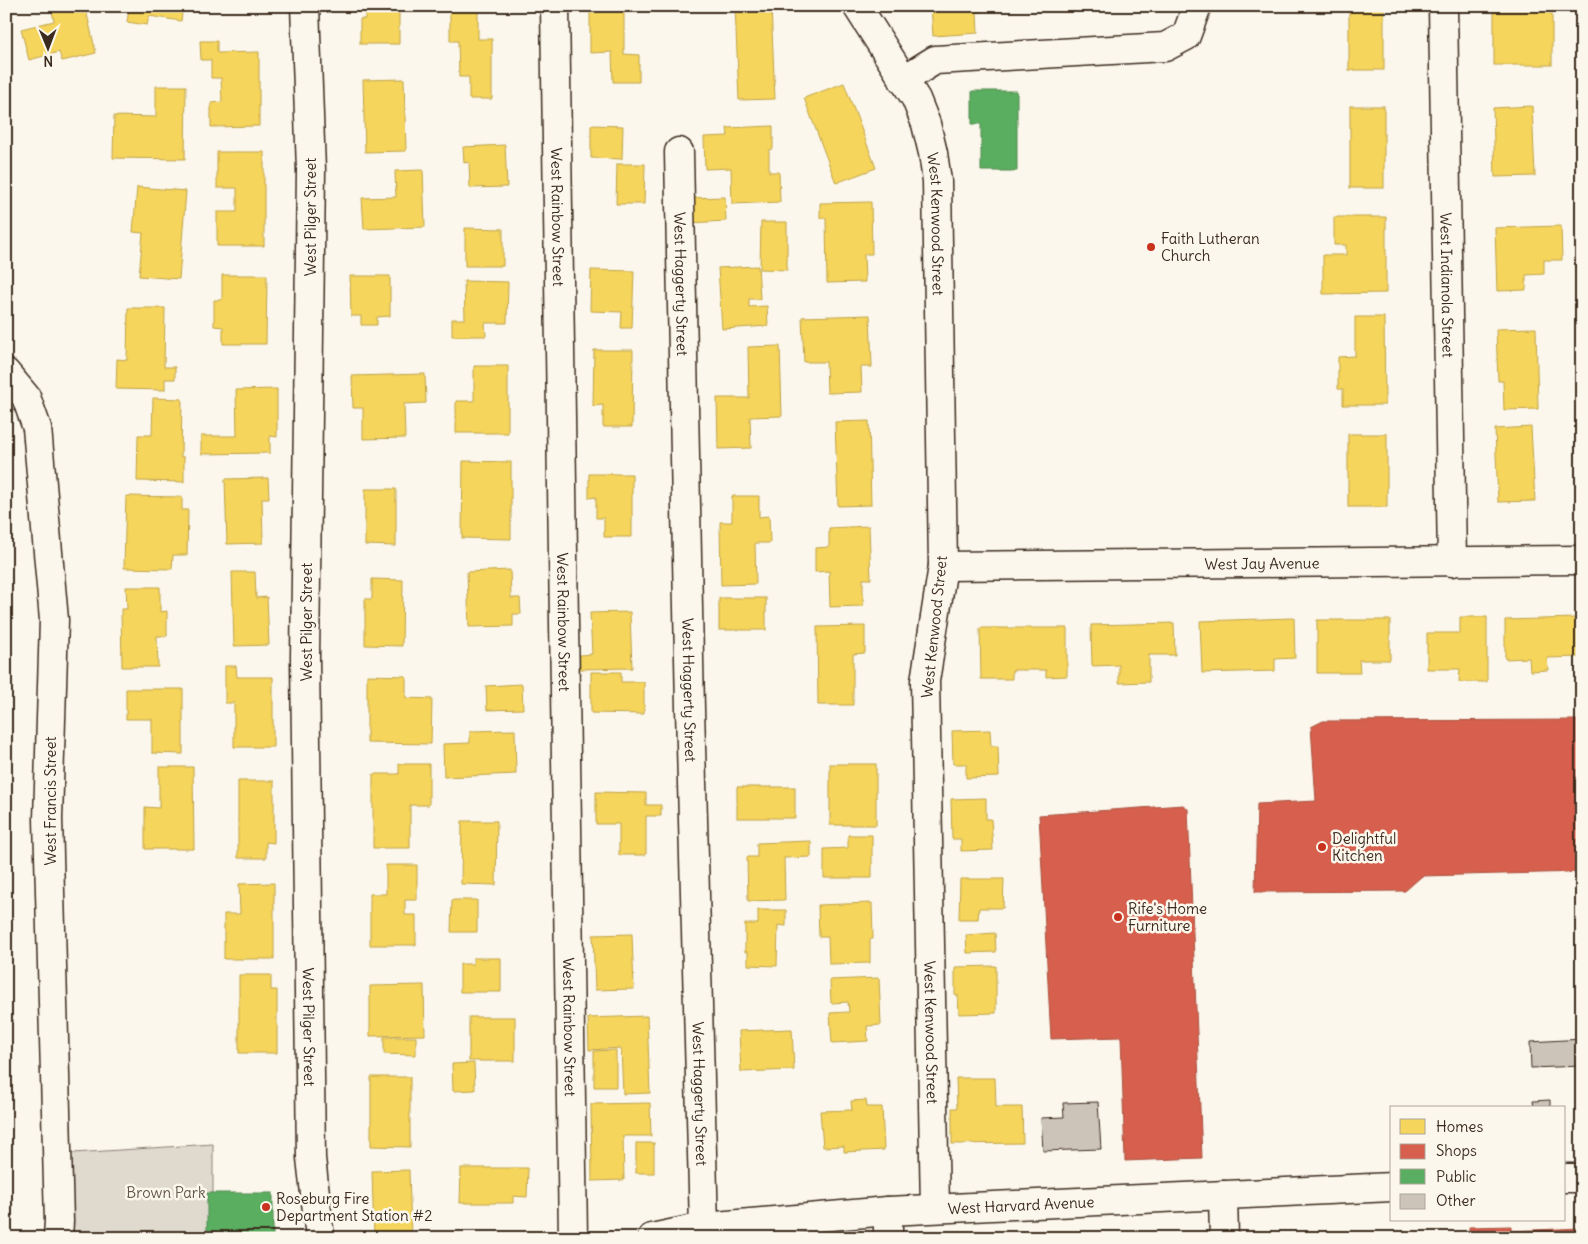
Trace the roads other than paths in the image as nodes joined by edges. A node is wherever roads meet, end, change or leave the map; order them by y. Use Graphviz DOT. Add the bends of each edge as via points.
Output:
graph roads {
  1 [pos="305,6"];
  2 [pos="555,6"];
  3 [pos="858,6"];
  4 [pos="1197,6"];
  5 [pos="1443,6"];
  6 [pos="903,80"];
  7 [pos="679,152"];
  8 [pos="6,373"];
  9 [pos="1582,560"];
  10 [pos="1452,562"];
  11 [pos="943,566"];
  12 [pos="1566,1178"];
  13 [pos="1582,1178"];
  14 [pos="1390,1187"];
  15 [pos="1223,1195"];
  16 [pos="935,1208"];
  17 [pos="888,1211"];
  18 [pos="704,1227"];
  19 [pos="58,1238"];
  20 [pos="320,1238"];
  21 [pos="573,1238"];
  22 [pos="652,1238"];
  23 [pos="888,1238"];
  24 [pos="1224,1238"];
  1 -- 20 [label="street, West Pilger Street" via="311,170 305,658 310,1158"];
  2 -- 21 [label="street, West Rainbow Street"];
  3 -- 6 [label="street, West Kenwood Street"];
  4 -- 6 [label="street" via="1186,36 1165,47 935,60"];
  5 -- 10 [label="street, West Indianola Street"];
  6 -- 11 [label="street, West Kenwood Street" via="916,99 926,124 937,181"];
  7 -- 18 [label="street, West Haggerty Street"];
  8 -- 19 [label="street, West Francis Street" via="26,397 36,428 54,620 48,819"];
  9 -- 10 [label="street, West Jay Avenue"];
  10 -- 11 [label="street, West Jay Avenue"];
  11 -- 16 [label="street, West Kenwood Street" via="926,681"];
  12 -- 13 [label="street"];
  14 -- 15 [label="street, West Harvard Avenue"];
  15 -- 16 [label="street, West Harvard Avenue"];
  15 -- 24 [label="street"];
  16 -- 17 [label="street, West Harvard Avenue"];
  17 -- 18 [label="street, West Harvard Avenue"];
  17 -- 23 [label="street"];
  18 -- 22 [label="street, West Harvard Avenue"];
}
